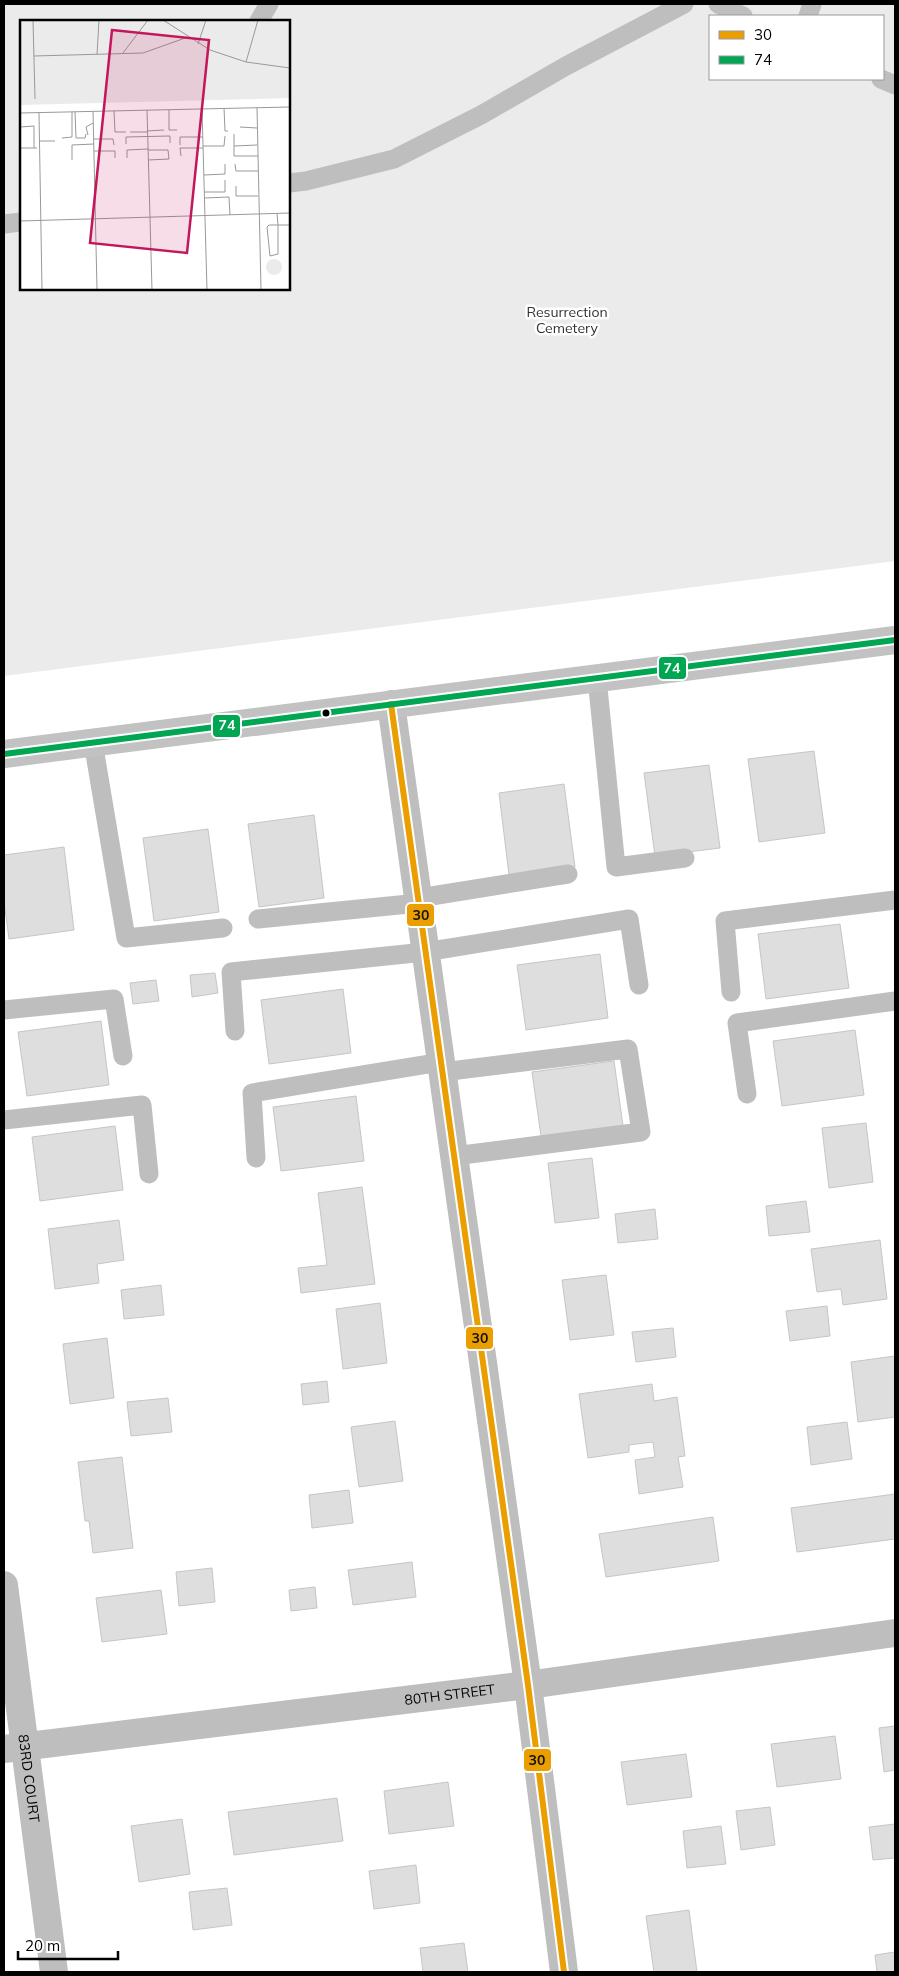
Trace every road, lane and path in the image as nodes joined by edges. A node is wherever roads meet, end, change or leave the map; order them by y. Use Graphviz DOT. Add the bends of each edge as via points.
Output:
graph roads {
  1 [pos="270,4"];
  2 [pos="684,4"];
  3 [pos="718,4"];
  4 [pos="741,15"];
  5 [pos="260,20"];
  6 [pos="290,183"];
  7 [pos="20,222"];
  8 [pos="4,224"];
  9 [pos="895,640"];
  10 [pos="597,678"];
  11 [pos="391,704"];
  12 [pos="93,742"];
  13 [pos="4,754"];
  14 [pos="685,858"];
  15 [pos="568,874"];
  16 [pos="895,900"];
  17 [pos="419,901"];
  18 [pos="258,919"];
  19 [pos="223,928"];
  20 [pos="425,952"];
  21 [pos="639,985"];
  22 [pos="731,992"];
  23 [pos="895,1001"];
  24 [pos="4,1010"];
  25 [pos="235,1030"];
  26 [pos="123,1056"];
  27 [pos="442,1067"];
  28 [pos="747,1094"];
  29 [pos="4,1120"];
  30 [pos="454,1156"];
  31 [pos="256,1158"];
  32 [pos="149,1174"];
  33 [pos="4,1585"];
  34 [pos="895,1633"];
  35 [pos="528,1685"];
  36 [pos="14,1748"];
  37 [pos="54,1972"];
  38 [pos="564,1972"];
  1 -- 5 [label="lane"];
  2 -- 6 [label="lane" via="394,159"];
  3 -- 4 [label="lane"];
  7 -- 8 [label="lane"];
  9 -- 10 [label="main road"];
  10 -- 11 [label="main road"];
  10 -- 14 [label="lane" via="616,867"];
  11 -- 12 [label="main road"];
  11 -- 17 [label="street"];
  12 -- 13 [label="main road"];
  12 -- 19 [label="lane" via="126,938"];
  15 -- 17 [label="lane"];
  16 -- 22 [label="lane" via="725,921"];
  17 -- 18 [label="lane"];
  17 -- 20 [label="street"];
  20 -- 21 [label="lane" via="629,919"];
  20 -- 25 [label="lane" via="231,972"];
  20 -- 27 [label="street"];
  23 -- 28 [label="lane" via="737,1023"];
  24 -- 26 [label="lane" via="114,999"];
  27 -- 30 [label="street"];
  27 -- 30 [label="lane" via="628,1049 641,1132"];
  27 -- 31 [label="lane" via="252,1093"];
  29 -- 32 [label="lane" via="142,1105"];
  30 -- 35 [label="street"];
  33 -- 36 [label="street, 83RD COURT"];
  34 -- 35 [label="street, 80TH STREET"];
  35 -- 36 [label="street, 80TH STREET"];
  35 -- 38 [label="street"];
  36 -- 37 [label="street, 83RD COURT"];
}
